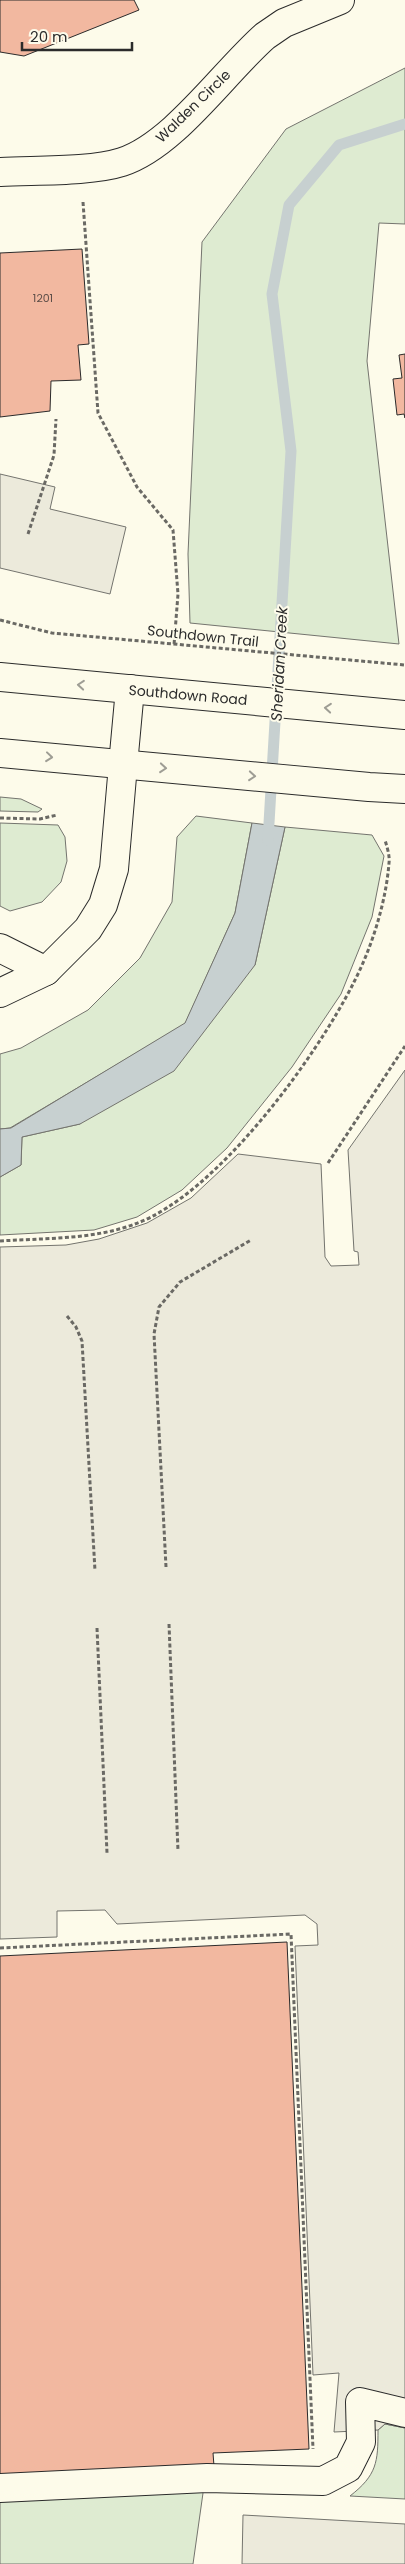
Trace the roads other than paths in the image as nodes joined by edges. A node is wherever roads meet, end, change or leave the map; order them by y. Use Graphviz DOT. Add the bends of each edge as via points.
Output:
graph roads {
  1 [pos="340,0"];
  2 [pos="0,172"];
  3 [pos="0,677"];
  4 [pos="130,689"];
  5 [pos="405,715"];
  6 [pos="0,753"];
  7 [pos="123,765"];
  8 [pos="405,788"];
  9 [pos="0,948"];
  10 [pos="46,971"];
  11 [pos="0,993"];
  12 [pos="405,2413"];
  13 [pos="0,2488"];
  1 -- 2 [label="main road, Walden Circle" via="284,22 265,36 175,126 149,147 122,162"];
  4 -- 3 [label="main road, Southdown Road, one-way"];
  5 -- 4 [label="main road, Southdown Road, one-way"];
  4 -- 7 [label="main road"];
  6 -- 7 [label="main road, one-way"];
  7 -- 8 [label="main road, one-way" via="369,788"];
  7 -- 10 [label="main road" via="114,869 103,906 88,929"];
  9 -- 10 [label="main road"];
  10 -- 11 [label="main road"];
  12 -- 13 [label="main road" via="360,2402 361,2442 348,2468 322,2481 207,2478"];
}
